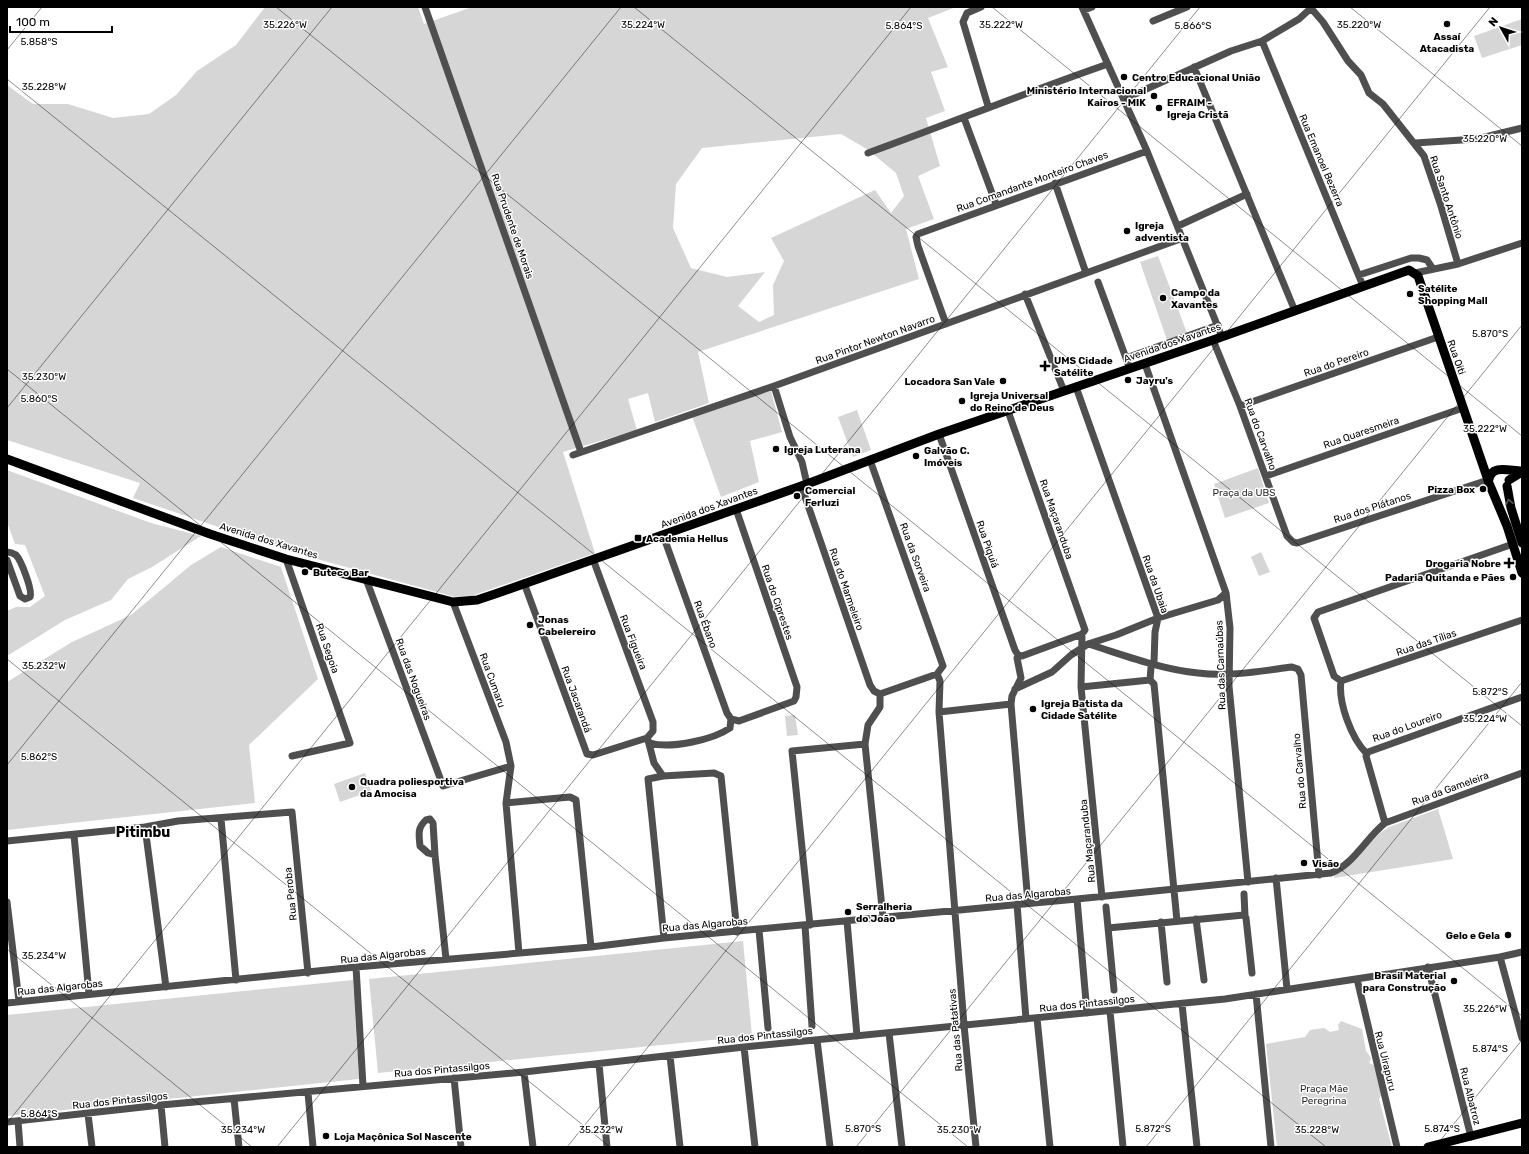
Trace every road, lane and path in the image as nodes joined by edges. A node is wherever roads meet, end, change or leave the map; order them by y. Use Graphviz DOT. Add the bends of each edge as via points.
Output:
graph roads {
  1 [pos="425,7"];
  2 [pos="981,7"];
  3 [pos="1092,7"];
  4 [pos="1185,7"];
  5 [pos="1311,7"];
  6 [pos="1083,9"];
  7 [pos="1153,21"];
  8 [pos="1262,41"];
  9 [pos="1108,64"];
  10 [pos="1194,67"];
  11 [pos="1124,99"];
  12 [pos="988,106"];
  13 [pos="964,118"];
  14 [pos="1522,128"];
  15 [pos="1415,143"];
  16 [pos="1147,151"];
  17 [pos="868,153"];
  18 [pos="1055,183"];
  19 [pos="1247,194"];
  20 [pos="996,204"];
  21 [pos="1178,226"];
  22 [pos="1183,238"];
  23 [pos="1522,243"];
  24 [pos="1458,264"];
  25 [pos="1433,269"];
  26 [pos="1413,272"];
  27 [pos="1086,273"];
  28 [pos="1359,275"];
  29 [pos="1098,282"];
  30 [pos="1364,286"];
  31 [pos="1026,294"];
  32 [pos="1295,310"];
  33 [pos="946,324"];
  34 [pos="1218,325"];
  35 [pos="1438,337"];
  36 [pos="1218,339"];
  37 [pos="1170,343"];
  38 [pos="1151,349"];
  39 [pos="1174,354"];
  40 [pos="1126,358"];
  41 [pos="1156,360"];
  42 [pos="1144,364"];
  43 [pos="1130,369"];
  44 [pos="774,386"];
  45 [pos="1076,387"];
  46 [pos="1064,391"];
  47 [pos="1240,406"];
  48 [pos="1463,408"];
  49 [pos="1008,411"];
  50 [pos="939,434"];
  51 [pos="582,452"];
  52 [pos="1480,452"];
  53 [pos="573,455"];
  54 [pos="7,459"];
  55 [pos="870,460"];
  56 [pos="1500,469"];
  57 [pos="1522,471"];
  58 [pos="1266,476"];
  59 [pos="1490,482"];
  60 [pos="1508,483"];
  61 [pos="804,484"];
  62 [pos="736,509"];
  63 [pos="663,535"];
  64 [pos="1287,536"];
  65 [pos="1517,543"];
  66 [pos="7,552"];
  67 [pos="286,559"];
  68 [pos="593,559"];
  69 [pos="7,560"];
  70 [pos="1522,573"];
  71 [pos="366,579"];
  72 [pos="524,583"];
  73 [pos="1226,593"];
  74 [pos="454,602"];
  75 [pos="1158,618"];
  76 [pos="1522,620"];
  77 [pos="1083,633"];
  78 [pos="1088,644"];
  79 [pos="1081,647"];
  80 [pos="1020,655"];
  81 [pos="1154,663"];
  82 [pos="937,674"];
  83 [pos="1230,674"];
  84 [pos="1150,680"];
  85 [pos="1339,680"];
  86 [pos="1081,687"];
  87 [pos="1015,689"];
  88 [pos="880,694"];
  89 [pos="1522,697"];
  90 [pos="1011,704"];
  91 [pos="939,712"];
  92 [pos="731,719"];
  93 [pos="648,740"];
  94 [pos="864,744"];
  95 [pos="1367,753"];
  96 [pos="292,756"];
  97 [pos="511,766"];
  98 [pos="1522,773"];
  99 [pos="663,776"];
  100 [pos="506,803"];
  101 [pos="221,819"];
  102 [pos="1385,823"];
  103 [pos="145,827"];
  104 [pos="74,835"];
  105 [pos="7,841"];
  106 [pos="435,855"];
  107 [pos="1318,874"];
  108 [pos="1276,878"];
  109 [pos="1248,882"];
  110 [pos="1174,889"];
  111 [pos="1244,894"];
  112 [pos="1102,897"];
  113 [pos="1078,899"];
  114 [pos="7,902"];
  115 [pos="1028,903"];
  116 [pos="1017,904"];
  117 [pos="1106,906"];
  118 [pos="954,910"];
  119 [pos="1245,916"];
  120 [pos="883,917"];
  121 [pos="1196,919"];
  122 [pos="847,921"];
  123 [pos="1177,921"];
  124 [pos="1161,922"];
  125 [pos="807,926"];
  126 [pos="1108,928"];
  127 [pos="759,930"];
  128 [pos="737,932"];
  129 [pos="664,938"];
  130 [pos="592,947"];
  131 [pos="1522,952"];
  132 [pos="519,953"];
  133 [pos="1500,958"];
  134 [pos="446,959"];
  135 [pos="1428,967"];
  136 [pos="356,968"];
  137 [pos="308,973"];
  138 [pos="1252,973"];
  139 [pos="1357,979"];
  140 [pos="236,980"];
  141 [pos="1204,980"];
  142 [pos="1167,982"];
  143 [pos="166,987"];
  144 [pos="1288,989"];
  145 [pos="1114,990"];
  146 [pos="89,994"];
  147 [pos="1256,994"];
  148 [pos="19,1001"];
  149 [pos="7,1003"];
  150 [pos="1182,1004"];
  151 [pos="1110,1011"];
  152 [pos="1087,1013"];
  153 [pos="1037,1018"];
  154 [pos="1026,1019"];
  155 [pos="964,1025"];
  156 [pos="812,1026"];
  157 [pos="768,1028"];
  158 [pos="889,1033"];
  159 [pos="857,1036"];
  160 [pos="1522,1038"];
  161 [pos="817,1040"];
  162 [pos="744,1047"];
  163 [pos="670,1056"];
  164 [pos="599,1064"];
  165 [pos="524,1072"];
  166 [pos="454,1078"];
  167 [pos="363,1086"];
  168 [pos="308,1092"];
  169 [pos="234,1099"];
  170 [pos="161,1105"];
  171 [pos="88,1114"];
  172 [pos="18,1121"];
  173 [pos="7,1122"];
  174 [pos="1522,1123"];
  175 [pos="1470,1137"];
  176 [pos="20,1147"];
  177 [pos="92,1147"];
  178 [pos="165,1147"];
  179 [pos="239,1147"];
  180 [pos="313,1147"];
  181 [pos="461,1147"];
  182 [pos="533,1147"];
  183 [pos="607,1147"];
  184 [pos="680,1147"];
  185 [pos="755,1147"];
  186 [pos="830,1147"];
  187 [pos="902,1147"];
  188 [pos="976,1147"];
  189 [pos="1050,1147"];
  190 [pos="1123,1147"];
  191 [pos="1197,1147"];
  192 [pos="1271,1147"];
  193 [pos="1397,1147"];
  194 [pos="1428,1147"];
  1 -- 51 [label="street, Rua Prudente de Morais"];
  2 -- 12 [label="street" via="967,13 963,22"];
  3 -- 6 [label="street"];
  4 -- 7 [label="street"];
  5 -- 8 [label="street" via="1299,19"];
  5 -- 15 [label="street, Rua Santo Antônio" via="1348,61 1363,78 1369,93 1383,104"];
  6 -- 9 [label="street, Rua do Carvalho"];
  8 -- 10 [label="street"];
  8 -- 28 [label="street, Rua Emanoel Bezerra"];
  9 -- 11 [label="street, Rua do Carvalho"];
  9 -- 12 [label="street"];
  10 -- 11 [label="street"];
  10 -- 19 [label="street"];
  11 -- 16 [label="street, Rua do Carvalho"];
  12 -- 13 [label="street"];
  13 -- 17 [label="street"];
  13 -- 20 [label="street"];
  14 -- 15 [label="street" via="1477,139"];
  15 -- 24 [label="street, Rua Santo Antônio" via="1424,156 1431,175"];
  16 -- 18 [label="street, Rua Comandante Monteiro Chaves"];
  16 -- 21 [label="street, Rua do Carvalho"];
  18 -- 20 [label="street, Rua Comandante Monteiro Chaves"];
  18 -- 27 [label="street"];
  19 -- 21 [label="street"];
  19 -- 32 [label="street"];
  20 -- 33 [label="street, Rua Comandante Monteiro Chaves" via="918,234 917,241"];
  21 -- 22 [label="street, Rua do Carvalho"];
  22 -- 27 [label="street, Rua Pintor Newton Navarro"];
  22 -- 34 [label="street, Rua do Carvalho"];
  23 -- 24 [label="street"];
  24 -- 25 [label="street"];
  25 -- 26 [label="street"];
  25 -- 28 [label="street" via="1427,260 1411,258"];
  26 -- 30 [label="main road, Avenida dos Xavantes" via="1406,270"];
  26 -- 35 [label="main road, Rua Oiti" via="1418,276"];
  27 -- 31 [label="street, Rua Pintor Newton Navarro"];
  28 -- 30 [label="street, Rua Emanoel Bezerra"];
  29 -- 40 [label="street"];
  30 -- 32 [label="main road, Avenida dos Xavantes"];
  31 -- 33 [label="street, Rua Pintor Newton Navarro"];
  31 -- 46 [label="street"];
  32 -- 36 [label="main road, Avenida dos Xavantes"];
  33 -- 44 [label="street, Rua Pintor Newton Navarro"];
  34 -- 36 [label="street, Rua do Carvalho"];
  34 -- 37 [label="street, Avenida dos Xavantes"];
  35 -- 47 [label="street, Rua do Pereiro"];
  35 -- 48 [label="main road, Rua Oiti"];
  36 -- 39 [label="main road, Avenida dos Xavantes"];
  36 -- 47 [label="street, Rua do Carvalho"];
  37 -- 38 [label="street, Avenida dos Xavantes"];
  37 -- 39 [label="street"];
  38 -- 40 [label="street, Avenida dos Xavantes"];
  38 -- 41 [label="street"];
  39 -- 41 [label="main road, Avenida dos Xavantes"];
  40 -- 43 [label="street"];
  41 -- 42 [label="main road, Avenida dos Xavantes"];
  42 -- 43 [label="main road, Avenida dos Xavantes"];
  42 -- 73 [label="street, Rua das Carnaúbas"];
  43 -- 45 [label="main road, Avenida dos Xavantes"];
  44 -- 51 [label="street, Rua Pintor Newton Navarro"];
  44 -- 61 [label="street, Rua do Marmeleiro" via="790,437 802,462"];
  45 -- 46 [label="main road, Avenida dos Xavantes"];
  45 -- 75 [label="street, Rua da Ubaia"];
  46 -- 49 [label="main road, Avenida dos Xavantes"];
  47 -- 58 [label="street, Rua do Carvalho"];
  48 -- 52 [label="main road, Rua Oiti"];
  48 -- 58 [label="street, Rua Quaresmeira"];
  49 -- 50 [label="main road, Avenida dos Xavantes"];
  49 -- 77 [label="street, Rua Maçaranduba" via="1085,630"];
  50 -- 55 [label="main road, Avenida dos Xavantes"];
  50 -- 80 [label="street, Rua Piquiá" via="1012,643"];
  51 -- 53 [label="street, Rua Pintor Newton Navarro"];
  52 -- 56 [label="main road, Rua Oiti"];
  52 -- 59 [label="main road, Rua Oiti"];
  54 -- 67 [label="main road, Avenida dos Xavantes"];
  55 -- 61 [label="main road, Avenida dos Xavantes"];
  55 -- 82 [label="street, Rua da Sorveira" via="943,661 942,668"];
  56 -- 57 [label="main road"];
  56 -- 59 [label="main road" via="1491,473"];
  56 -- 60 [label="main road" via="1509,475"];
  57 -- 60 [label="main road"];
  58 -- 64 [label="street, Rua do Carvalho"];
  59 -- 60 [label="main road" via="1496,490 1502,489"];
  59 -- 64 [label="street, Rua dos Plátanos" via="1297,543 1292,542"];
  59 -- 65 [label="main road, Rua Oiti"];
  65 -- 60 [label="main road, Rua Oiti, one-way"];
  61 -- 62 [label="main road, Avenida dos Xavantes"];
  61 -- 88 [label="street, Rua do Marmeleiro" via="870,685 874,692"];
  62 -- 63 [label="main road, Avenida dos Xavantes"];
  62 -- 92 [label="street, Rua do Ciprestes" via="797,687 794,701 739,721"];
  63 -- 68 [label="main road, Avenida dos Xavantes"];
  63 -- 92 [label="street, Rua Ébano" via="726,713"];
  65 -- 70 [label="main road, Rua Oiti"];
  65 -- 85 [label="street" via="1316,614 1314,618"];
  66 -- 69 [label="street" via="13,553 19,559 32,591 30,597 25,599 20,596"];
  67 -- 71 [label="main road, Avenida dos Xavantes"];
  67 -- 96 [label="street, Rua Segoia" via="350,743"];
  68 -- 72 [label="main road, Avenida dos Xavantes"];
  68 -- 93 [label="street, Rua Figueira" via="651,714 653,731"];
  71 -- 74 [label="main road, Avenida dos Xavantes"];
  71 -- 97 [label="street, Rua das Nogueiras" via="443,786"];
  72 -- 74 [label="main road, Avenida dos Xavantes" via="477,600"];
  72 -- 93 [label="street, Rua Jacarandá" via="587,754 593,755"];
  73 -- 75 [label="street" via="1218,600"];
  73 -- 83 [label="street, Rua das Carnaúbas" via="1230,628"];
  74 -- 97 [label="street, Rua Cumaru" via="506,742"];
  75 -- 78 [label="street"];
  75 -- 81 [label="street, Rua da Ubaia"];
  76 -- 85 [label="street, Rua das Tílias"];
  77 -- 79 [label="street, Rua Maçaranduba"];
  77 -- 80 [label="street"];
  78 -- 79 [label="street"];
  78 -- 81 [label="street"];
  79 -- 86 [label="street, Rua Maçaranduba"];
  79 -- 87 [label="street" via="1052,672"];
  80 -- 87 [label="street, Rua Piquiá" via="1017,661 1021,674"];
  81 -- 83 [label="street" via="1199,674"];
  81 -- 84 [label="street, Rua da Ubaia" via="1151,667"];
  82 -- 88 [label="street"];
  82 -- 91 [label="street" via="940,681"];
  83 -- 107 [label="street, Rua do Carvalho" via="1295,668 1301,675"];
  83 -- 109 [label="street, Rua das Carnaúbas" via="1229,686"];
  84 -- 86 [label="street"];
  84 -- 110 [label="street, Rua da Ubaia" via="1154,684"];
  85 -- 95 [label="street" via="1342,703 1355,737"];
  86 -- 112 [label="street, Rua Maçaranduba"];
  87 -- 90 [label="street, Rua Piquiá"];
  88 -- 94 [label="street" via="880,707 868,725"];
  89 -- 95 [label="street, Rua do Loureiro"];
  90 -- 91 [label="street"];
  90 -- 115 [label="street"];
  91 -- 118 [label="street"];
  92 -- 93 [label="street" via="730,728 702,740 661,745"];
  93 -- 99 [label="street" via="654,763"];
  94 -- 120 [label="street"];
  94 -- 125 [label="street" via="792,752"];
  95 -- 102 [label="street"];
  97 -- 100 [label="street, Rua Cumaru"];
  98 -- 102 [label="street, Rua da Gameleira"];
  99 -- 128 [label="street" via="714,773 722,780"];
  99 -- 129 [label="street" via="648,779"];
  100 -- 130 [label="street" via="570,797 576,800"];
  100 -- 132 [label="street"];
  101 -- 103 [label="street" via="178,821"];
  101 -- 137 [label="street, Rua Peroba" via="292,812"];
  101 -- 140 [label="street"];
  102 -- 107 [label="street, Rua das Algarobas" via="1342,868 1331,873"];
  103 -- 104 [label="street"];
  103 -- 143 [label="street"];
  104 -- 105 [label="street"];
  104 -- 146 [label="street"];
  106 -- 106 [label="street" via="433,823 430,819 426,820 418,831 420,846"];
  106 -- 134 [label="street"];
  107 -- 108 [label="street, Rua das Algarobas"];
  108 -- 109 [label="street, Rua das Algarobas"];
  108 -- 144 [label="street"];
  109 -- 110 [label="street, Rua das Algarobas"];
  110 -- 112 [label="street, Rua das Algarobas"];
  110 -- 123 [label="street, Rua da Ubaia"];
  111 -- 119 [label="street"];
  112 -- 113 [label="street, Rua das Algarobas"];
  113 -- 115 [label="street, Rua das Algarobas"];
  113 -- 152 [label="street"];
  114 -- 148 [label="street"];
  115 -- 116 [label="street, Rua das Algarobas"];
  116 -- 118 [label="street, Rua das Algarobas"];
  116 -- 154 [label="street"];
  117 -- 126 [label="street"];
  118 -- 120 [label="street, Rua das Algarobas"];
  118 -- 155 [label="street, Rua das Patativas"];
  119 -- 121 [label="street"];
  119 -- 138 [label="street"];
  120 -- 122 [label="street, Rua das Algarobas"];
  121 -- 123 [label="street"];
  121 -- 141 [label="street"];
  122 -- 125 [label="street, Rua das Algarobas"];
  122 -- 159 [label="street"];
  123 -- 124 [label="street"];
  124 -- 126 [label="street"];
  124 -- 142 [label="street"];
  125 -- 127 [label="street, Rua das Algarobas"];
  125 -- 156 [label="street"];
  126 -- 145 [label="street"];
  127 -- 128 [label="street, Rua das Algarobas"];
  127 -- 157 [label="street"];
  128 -- 129 [label="street, Rua das Algarobas"];
  129 -- 130 [label="street, Rua das Algarobas"];
  130 -- 132 [label="street, Rua das Algarobas"];
  131 -- 133 [label="street, Rua dos Pintassilgos"];
  132 -- 134 [label="street, Rua das Algarobas"];
  133 -- 135 [label="street, Rua dos Pintassilgos"];
  133 -- 160 [label="street"];
  134 -- 136 [label="street, Rua das Algarobas"];
  135 -- 139 [label="street, Rua dos Pintassilgos"];
  135 -- 175 [label="street, Rua Albatroz"];
  136 -- 137 [label="street, Rua das Algarobas"];
  136 -- 167 [label="street"];
  137 -- 140 [label="street, Rua das Algarobas"];
  139 -- 144 [label="street, Rua dos Pintassilgos"];
  139 -- 193 [label="street, Rua Uirapuru"];
  140 -- 143 [label="street, Rua das Algarobas"];
  143 -- 146 [label="street, Rua das Algarobas"];
  144 -- 147 [label="street, Rua dos Pintassilgos"];
  146 -- 148 [label="street, Rua das Algarobas"];
  147 -- 150 [label="street, Rua dos Pintassilgos"];
  147 -- 192 [label="street"];
  148 -- 149 [label="street, Rua das Algarobas"];
  150 -- 151 [label="street, Rua dos Pintassilgos"];
  150 -- 191 [label="street"];
  151 -- 152 [label="street, Rua dos Pintassilgos"];
  151 -- 190 [label="street"];
  152 -- 153 [label="street, Rua dos Pintassilgos"];
  153 -- 154 [label="street, Rua dos Pintassilgos"];
  153 -- 189 [label="street"];
  154 -- 155 [label="street, Rua dos Pintassilgos"];
  155 -- 158 [label="street, Rua dos Pintassilgos"];
  155 -- 188 [label="street, Rua das Patativas"];
  158 -- 159 [label="street, Rua dos Pintassilgos"];
  158 -- 187 [label="street"];
  159 -- 161 [label="street, Rua dos Pintassilgos"];
  161 -- 162 [label="street, Rua dos Pintassilgos"];
  161 -- 186 [label="street"];
  162 -- 163 [label="street, Rua dos Pintassilgos"];
  162 -- 185 [label="street"];
  163 -- 164 [label="street, Rua dos Pintassilgos"];
  163 -- 184 [label="street"];
  164 -- 165 [label="street, Rua dos Pintassilgos"];
  164 -- 183 [label="street"];
  165 -- 166 [label="street, Rua dos Pintassilgos"];
  165 -- 182 [label="street"];
  166 -- 167 [label="street, Rua dos Pintassilgos"];
  166 -- 181 [label="street"];
  167 -- 168 [label="street, Rua dos Pintassilgos"];
  168 -- 169 [label="street, Rua dos Pintassilgos"];
  168 -- 180 [label="street"];
  169 -- 170 [label="street, Rua dos Pintassilgos"];
  169 -- 179 [label="street"];
  170 -- 171 [label="street, Rua dos Pintassilgos"];
  170 -- 178 [label="street"];
  171 -- 172 [label="street, Rua dos Pintassilgos"];
  171 -- 177 [label="street"];
  172 -- 173 [label="street, Rua dos Pintassilgos"];
  172 -- 176 [label="street"];
  174 -- 175 [label="main road"];
  175 -- 194 [label="main road"];
}
